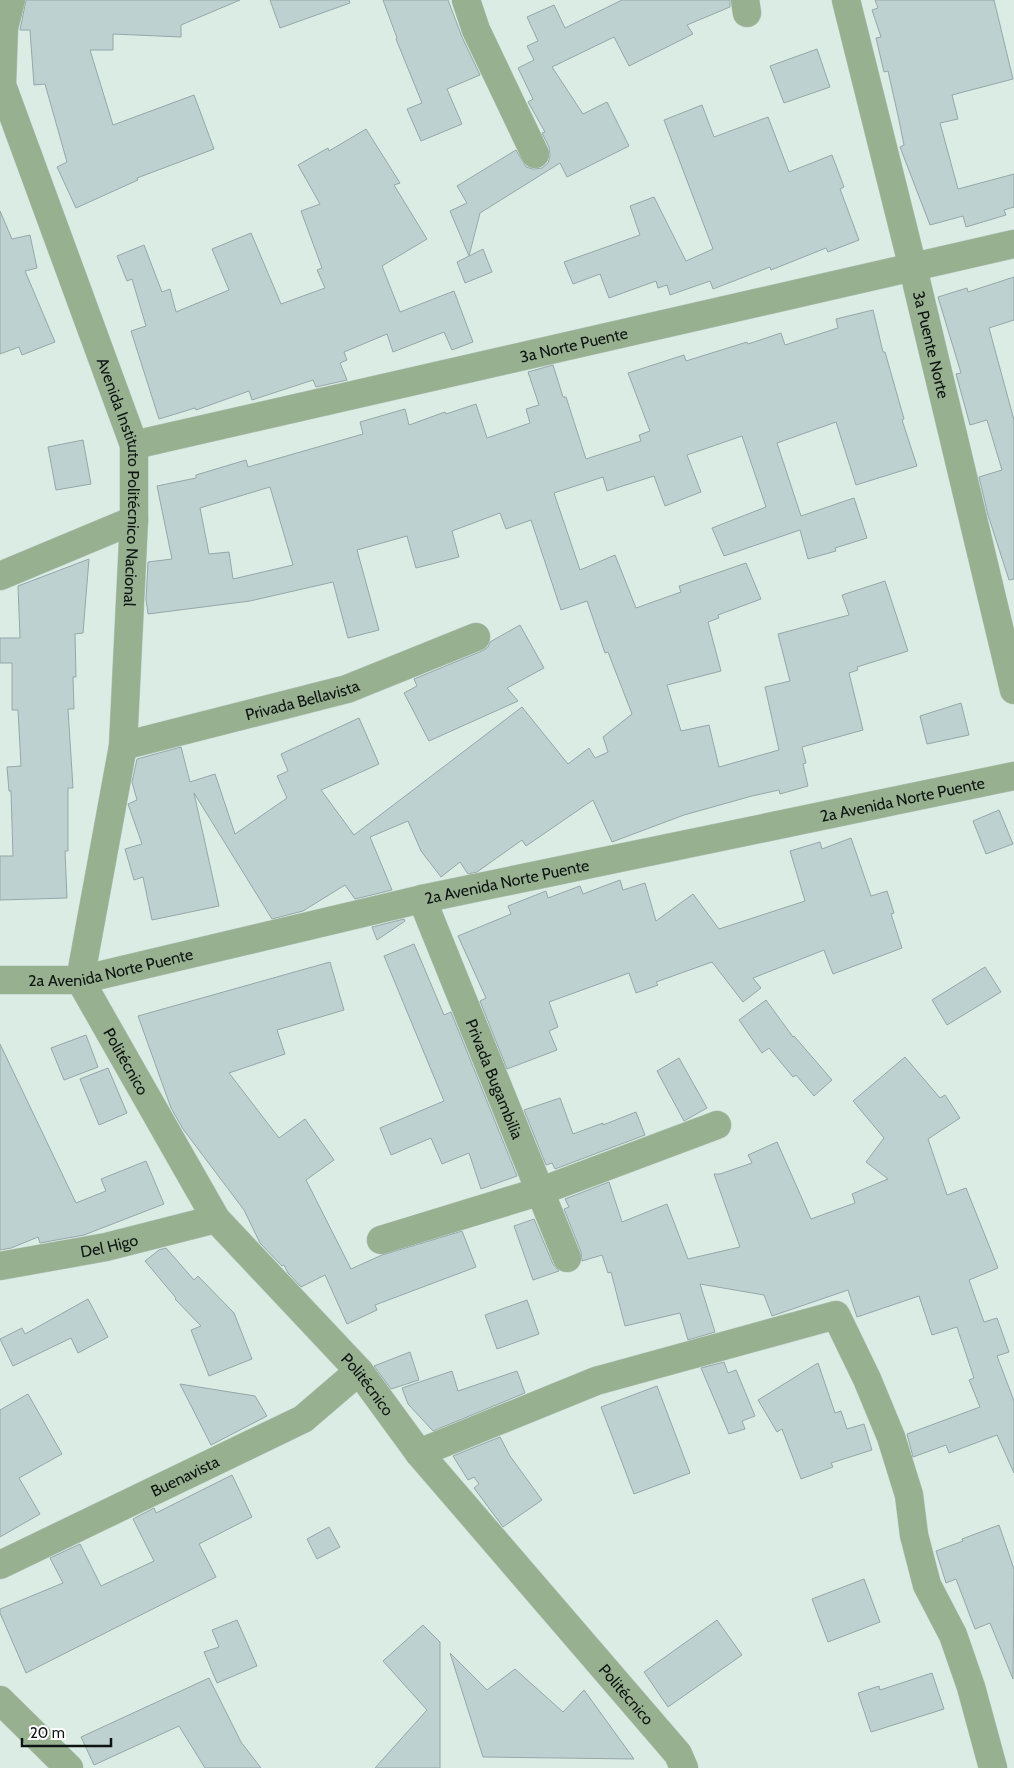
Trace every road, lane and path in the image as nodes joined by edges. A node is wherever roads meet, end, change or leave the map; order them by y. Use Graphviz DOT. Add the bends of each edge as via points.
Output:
graph roads {
  1 [pos="11,0"];
  2 [pos="466,0"];
  3 [pos="846,0"];
  4 [pos="535,154"];
  5 [pos="1014,244"];
  6 [pos="913,268"];
  7 [pos="134,445"];
  8 [pos="134,520"];
  9 [pos="0,576"];
  10 [pos="476,638"];
  11 [pos="1014,690"];
  12 [pos="123,746"];
  13 [pos="1014,776"];
  14 [pos="422,899"];
  15 [pos="0,980"];
  16 [pos="80,980"];
  17 [pos="717,1124"];
  18 [pos="541,1191"];
  19 [pos="216,1219"];
  20 [pos="381,1240"];
  21 [pos="567,1258"];
  22 [pos="0,1266"];
  23 [pos="359,1371"];
  24 [pos="419,1453"];
  25 [pos="0,1566"];
  26 [pos="0,1700"];
  27 [pos="69,1768"];
  28 [pos="684,1768"];
  29 [pos="993,1768"];
  1 -- 7 [label="street, Avenida Instituto Politécnico Nacional" via="4,28 2,85"];
  2 -- 4 [label="street" via="476,30"];
  3 -- 6 [label="street, 3a Puente Norte"];
  5 -- 6 [label="street, 3a Norte Puente"];
  6 -- 7 [label="street, 3a Norte Puente"];
  6 -- 11 [label="street, 3a Puente Norte"];
  7 -- 8 [label="street, Avenida Instituto Politécnico Nacional"];
  8 -- 9 [label="street"];
  8 -- 12 [label="street, Avenida Instituto Politécnico Nacional"];
  10 -- 12 [label="street, Privada Bellavista" via="347,689"];
  12 -- 16 [label="street, Avenida Instituto Politécnico Nacional"];
  13 -- 14 [label="street, 2a Avenida Norte Puente"];
  14 -- 16 [label="street, 2a Avenida Norte Puente"];
  14 -- 18 [label="street, Privada Bugambilia"];
  15 -- 16 [label="street, 2a Avenida Norte Puente"];
  16 -- 19 [label="street, Politécnico"];
  17 -- 18 [label="street"];
  18 -- 20 [label="street"];
  18 -- 21 [label="street, Privada Bugambilia"];
  19 -- 22 [label="street, Del Higo" via="106,1247"];
  19 -- 23 [label="street, Politécnico"];
  23 -- 24 [label="street, Politécnico"];
  23 -- 25 [label="street, Buenavista" via="303,1419"];
  24 -- 28 [label="street, Politécnico" via="678,1754"];
  24 -- 29 [label="street" via="596,1381 836,1315 891,1437 909,1495 914,1536 927,1585 953,1635"];
  26 -- 27 [label="street"];
}
